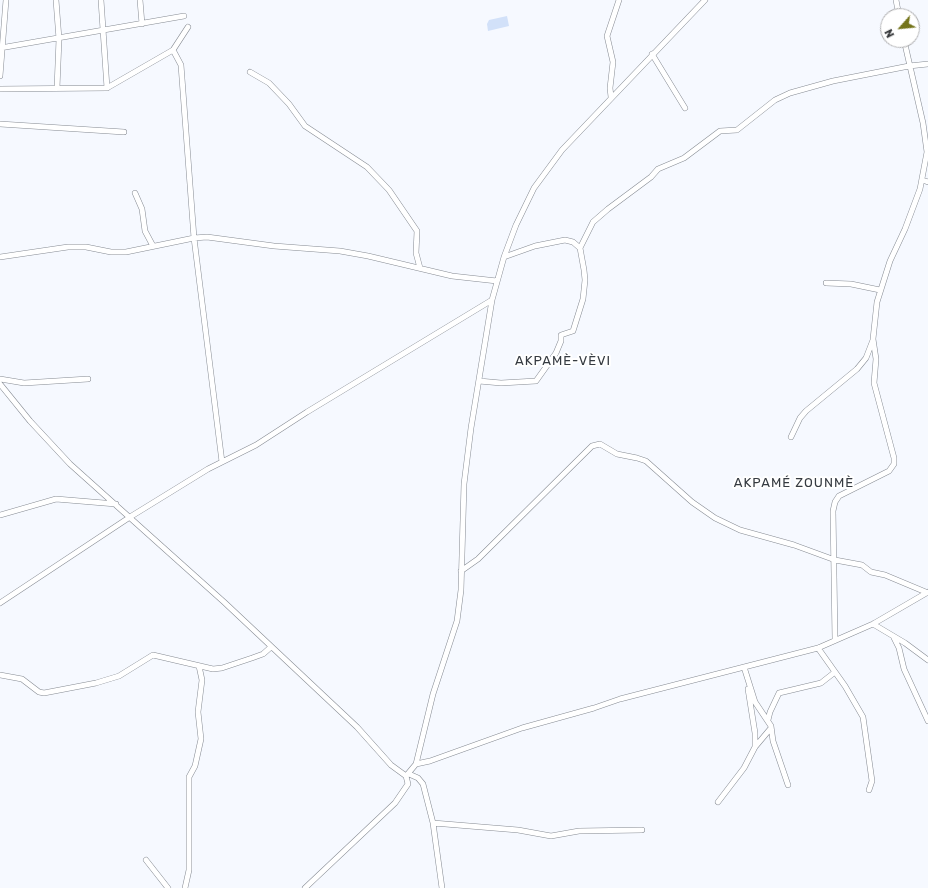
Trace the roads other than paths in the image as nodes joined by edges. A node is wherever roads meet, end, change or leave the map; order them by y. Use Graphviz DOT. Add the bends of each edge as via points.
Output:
graph roads {
  1 [pos="6,0"];
  2 [pos="56,0"];
  3 [pos="101,0"];
  4 [pos="140,0"];
  5 [pos="619,0"];
  6 [pos="705,0"];
  7 [pos="184,16"];
  8 [pos="142,24"];
  9 [pos="188,27"];
  10 [pos="104,31"];
  11 [pos="59,39"];
  12 [pos="1,48"];
  13 [pos="906,48"];
  14 [pos="173,50"];
  15 [pos="652,54"];
  16 [pos="928,64"];
  17 [pos="909,66"];
  18 [pos="250,72"];
  19 [pos="0,76"];
  20 [pos="57,88"];
  21 [pos="107,88"];
  22 [pos="0,89"];
  23 [pos="611,97"];
  24 [pos="685,108"];
  25 [pos="0,124"];
  26 [pos="124,132"];
  27 [pos="922,180"];
  28 [pos="928,182"];
  29 [pos="135,193"];
  30 [pos="194,238"];
  31 [pos="153,246"];
  32 [pos="580,248"];
  33 [pos="0,257"];
  34 [pos="504,257"];
  35 [pos="420,268"];
  36 [pos="497,282"];
  37 [pos="826,283"];
  38 [pos="880,290"];
  39 [pos="492,300"];
  40 [pos="873,339"];
  41 [pos="0,379"];
  42 [pos="88,379"];
  43 [pos="480,381"];
  44 [pos="0,384"];
  45 [pos="790,437"];
  46 [pos="222,462"];
  47 [pos="116,504"];
  48 [pos="0,515"];
  49 [pos="130,517"];
  50 [pos="835,560"];
  51 [pos="461,571"];
  52 [pos="928,593"];
  53 [pos="0,603"];
  54 [pos="873,624"];
  55 [pos="894,638"];
  56 [pos="835,639"];
  57 [pos="270,647"];
  58 [pos="818,648"];
  59 [pos="928,660"];
  60 [pos="199,666"];
  61 [pos="744,667"];
  62 [pos="835,672"];
  63 [pos="0,675"];
  64 [pos="748,686"];
  65 [pos="768,720"];
  66 [pos="928,721"];
  67 [pos="771,728"];
  68 [pos="755,747"];
  69 [pos="416,764"];
  70 [pos="408,775"];
  71 [pos="788,785"];
  72 [pos="869,790"];
  73 [pos="718,802"];
  74 [pos="433,823"];
  75 [pos="642,830"];
  76 [pos="146,860"];
  77 [pos="168,888"];
  78 [pos="184,888"];
  79 [pos="305,888"];
  80 [pos="442,888"];
  1 -- 12 [label="street"];
  2 -- 11 [label="street"];
  3 -- 10 [label="street"];
  4 -- 8 [label="street"];
  5 -- 23 [label="street" via="607,36 613,62"];
  6 -- 15 [label="street"];
  7 -- 8 [label="street"];
  8 -- 10 [label="street"];
  9 -- 14 [label="street"];
  10 -- 11 [label="street"];
  10 -- 21 [label="street"];
  11 -- 12 [label="street"];
  11 -- 20 [label="street"];
  12 -- 19 [label="street"];
  13 -- 17 [label="street"];
  14 -- 21 [label="street"];
  14 -- 30 [label="street" via="181,65"];
  15 -- 23 [label="street"];
  15 -- 24 [label="street"];
  16 -- 17 [label="street"];
  17 -- 27 [label="street" via="923,123 927,152"];
  17 -- 32 [label="street" via="796,90 775,100 737,130 720,131 684,158 658,169 651,178 593,222"];
  18 -- 35 [label="street" via="269,83 305,126 367,167 389,190 417,231 416,253"];
  20 -- 21 [label="street"];
  20 -- 22 [label="street"];
  23 -- 34 [label="street" via="562,150 534,188"];
  25 -- 26 [label="street"];
  27 -- 28 [label="street"];
  27 -- 38 [label="street"];
  29 -- 31 [label="street" via="142,209 145,231"];
  30 -- 31 [label="street"];
  30 -- 35 [label="street" via="207,237 340,251"];
  30 -- 46 [label="street"];
  31 -- 33 [label="street" via="126,252 86,247 46,248"];
  32 -- 34 [label="street" via="565,240 530,247"];
  32 -- 43 [label="street" via="585,280 581,307 573,331 561,335 561,341 536,381"];
  34 -- 36 [label="street"];
  35 -- 36 [label="street" via="452,276"];
  36 -- 39 [label="street"];
  37 -- 38 [label="street" via="851,284"];
  38 -- 40 [label="street"];
  39 -- 43 [label="street"];
  39 -- 46 [label="street" via="307,412 256,446"];
  40 -- 45 [label="street" via="866,358 857,369 806,411"];
  40 -- 50 [label="street" via="876,359 874,383 894,464 889,471 839,496 835,502"];
  41 -- 42 [label="street" via="24,383"];
  43 -- 51 [label="street" via="464,484"];
  44 -- 47 [label="street" via="70,464"];
  46 -- 49 [label="street"];
  47 -- 48 [label="street" via="56,498"];
  47 -- 49 [label="street"];
  49 -- 53 [label="street"];
  49 -- 57 [label="street"];
  50 -- 51 [label="street" via="740,530 715,518 692,502 646,461 617,454 605,446 596,444 533,502 478,559"];
  50 -- 52 [label="street" via="862,565 871,572 885,575"];
  50 -- 56 [label="street"];
  51 -- 69 [label="street" via="457,621 430,704"];
  52 -- 54 [label="street"];
  54 -- 55 [label="street"];
  54 -- 56 [label="street"];
  55 -- 59 [label="street"];
  55 -- 66 [label="street" via="904,669"];
  56 -- 58 [label="street"];
  57 -- 60 [label="street" via="263,654 222,668"];
  57 -- 70 [label="street" via="357,727 391,764"];
  58 -- 61 [label="street"];
  58 -- 62 [label="street"];
  60 -- 63 [label="street" via="153,655 119,676 44,693 22,679"];
  60 -- 78 [label="street" via="202,680 198,712 201,739 195,766 189,778 189,870"];
  61 -- 64 [label="street"];
  61 -- 69 [label="street" via="620,699 522,728"];
  62 -- 65 [label="street" via="821,682 779,693"];
  62 -- 72 [label="street" via="863,717 872,781"];
  64 -- 65 [label="street" via="755,702"];
  64 -- 68 [label="street"];
  65 -- 67 [label="street"];
  67 -- 68 [label="street"];
  67 -- 71 [label="street" via="775,750"];
  68 -- 73 [label="street" via="744,768"];
  69 -- 70 [label="street"];
  70 -- 74 [label="street" via="418,778 423,784"];
  70 -- 79 [label="street" via="408,784 395,803"];
  74 -- 75 [label="street" via="518,830 551,836 579,831"];
  74 -- 80 [label="street"];
  76 -- 77 [label="street"];
}
